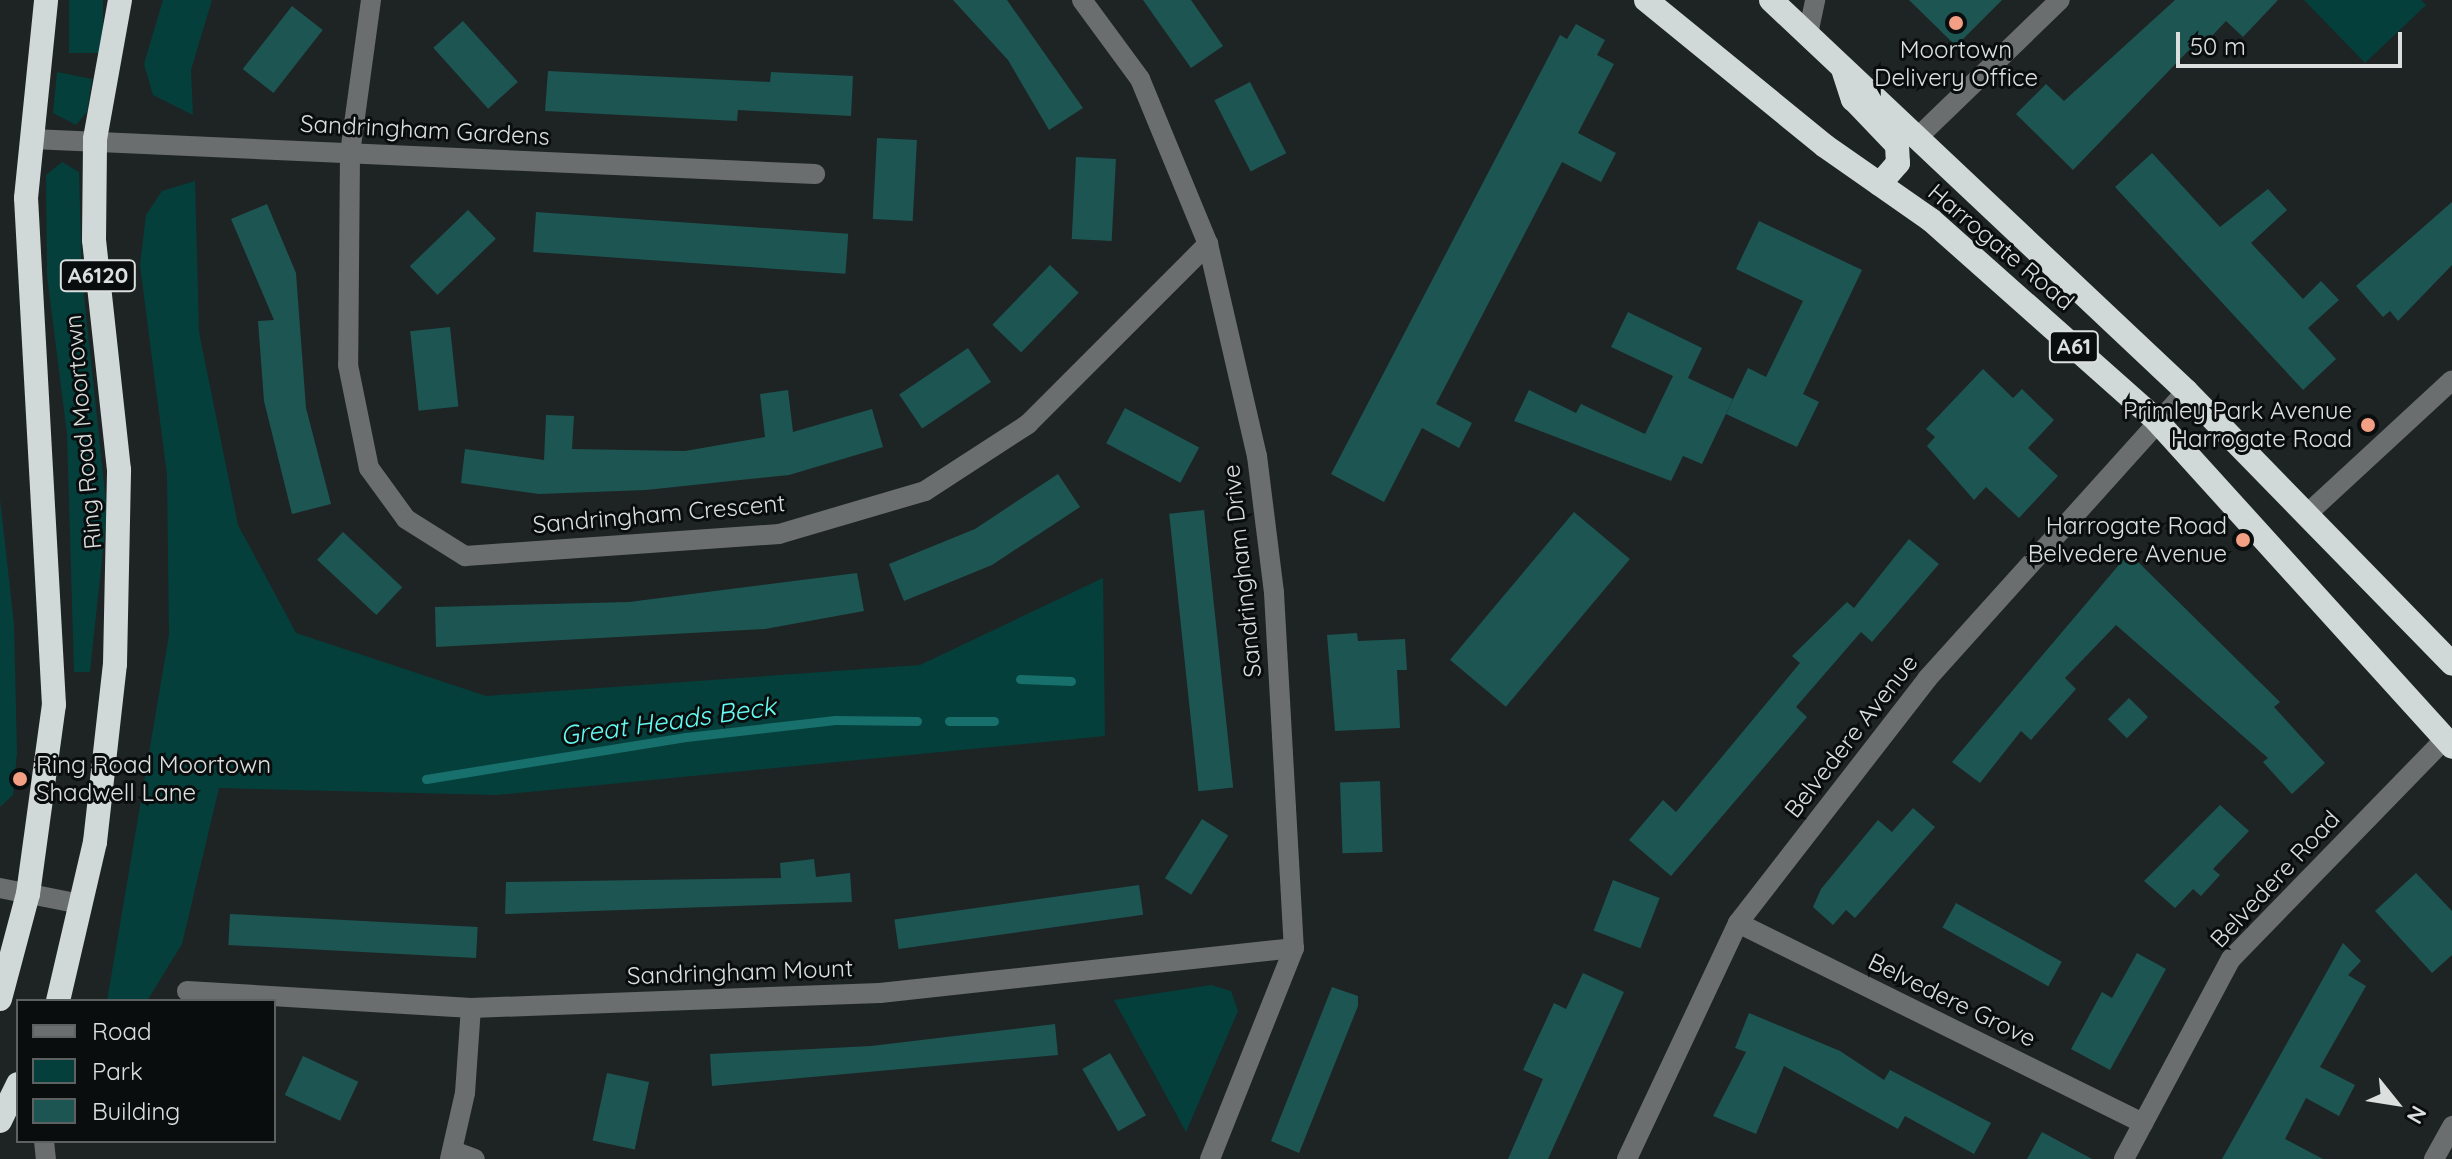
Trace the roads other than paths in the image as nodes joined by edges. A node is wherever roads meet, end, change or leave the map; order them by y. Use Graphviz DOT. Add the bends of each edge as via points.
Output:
graph roads {
  1 [pos="46,0"];
  2 [pos="120,0"];
  3 [pos="371,0"];
  4 [pos="1082,0"];
  5 [pos="1771,0"];
  6 [pos="1815,0"];
  7 [pos="2060,0"];
  8 [pos="1657,5"];
  9 [pos="1808,34"];
  10 [pos="1843,67"];
  11 [pos="1918,137"];
  12 [pos="32,139"];
  13 [pos="95,139"];
  14 [pos="350,154"];
  15 [pos="815,174"];
  16 [pos="1880,184"];
  17 [pos="1208,244"];
  18 [pos="2452,380"];
  19 [pos="2186,391"];
  20 [pos="2156,420"];
  21 [pos="2307,514"];
  22 [pos="2452,664"];
  23 [pos="2449,743"];
  24 [pos="0,888"];
  25 [pos="28,894"];
  26 [pos="80,904"];
  27 [pos="1738,923"];
  28 [pos="1294,948"];
  29 [pos="187,991"];
  30 [pos="0,999"];
  31 [pos="59,999"];
  32 [pos="471,1008"];
  33 [pos="16,1088"];
  34 [pos="0,1121"];
  35 [pos="2143,1123"];
  36 [pos="2452,1126"];
  37 [pos="451,1155"];
  38 [pos="475,1159"];
  39 [pos="1210,1159"];
  40 [pos="1627,1159"];
  41 [pos="2124,1159"];
  42 [pos="2434,1159"];
  1 -- 12 [label="highway, Ring Road Moortown / A6120"];
  2 -- 13 [label="highway, Ring Road Moortown / A6120"];
  3 -- 14 [label="street"];
  4 -- 17 [label="street, Sandringham Drive" via="1140,79"];
  5 -- 9 [label="highway, Harrogate Road / A61"];
  6 -- 9 [label="street"];
  7 -- 11 [label="street"];
  8 -- 16 [label="highway, Harrogate Road / A61"];
  9 -- 10 [label="highway, Harrogate Road / A61"];
  10 -- 11 [label="highway, Harrogate Road / A61"];
  10 -- 16 [label="highway" via="1853,99 1897,145 1898,163"];
  11 -- 19 [label="highway, Harrogate Road / A61"];
  12 -- 13 [label="street, Sandringham Gardens"];
  12 -- 25 [label="highway, Ring Road Moortown / A6120" via="26,198 54,705"];
  13 -- 14 [label="street, Sandringham Gardens"];
  13 -- 26 [label="highway, Ring Road Moortown / A6120" via="94,240 121,554 97,821"];
  14 -- 15 [label="street, Sandringham Gardens"];
  14 -- 17 [label="street, Sandringham Crescent" via="348,365 369,468 406,519 465,556 779,534 925,491 1028,424"];
  16 -- 20 [label="highway, Harrogate Road / A61" via="1999,277"];
  17 -- 28 [label="street, Sandringham Drive" via="1257,456 1284,731"];
  18 -- 21 [label="street"];
  19 -- 20 [label="street, Belvedere Avenue"];
  19 -- 21 [label="highway, Harrogate Road / A61"];
  20 -- 23 [label="highway, Harrogate Road / A61"];
  20 -- 27 [label="street, Belvedere Avenue" via="1927,679"];
  21 -- 22 [label="highway, Harrogate Road / A61"];
  23 -- 35 [label="street, Belvedere Road" via="2231,959"];
  24 -- 25 [label="street"];
  25 -- 26 [label="street"];
  25 -- 30 [label="highway, Ring Road Moortown / A6120"];
  26 -- 31 [label="highway, Ring Road Moortown / A6120"];
  27 -- 35 [label="street, Belvedere Grove"];
  27 -- 40 [label="street, Belvedere Avenue"];
  28 -- 32 [label="street, Sandringham Mount" via="880,993"];
  28 -- 39 [label="street, Sandringham Drive"];
  29 -- 32 [label="street, Sandringham Mount"];
  32 -- 37 [label="street"];
  33 -- 34 [label="highway"];
  35 -- 41 [label="street, Belvedere Road"];
  36 -- 42 [label="street"];
  37 -- 38 [label="street"];
}
